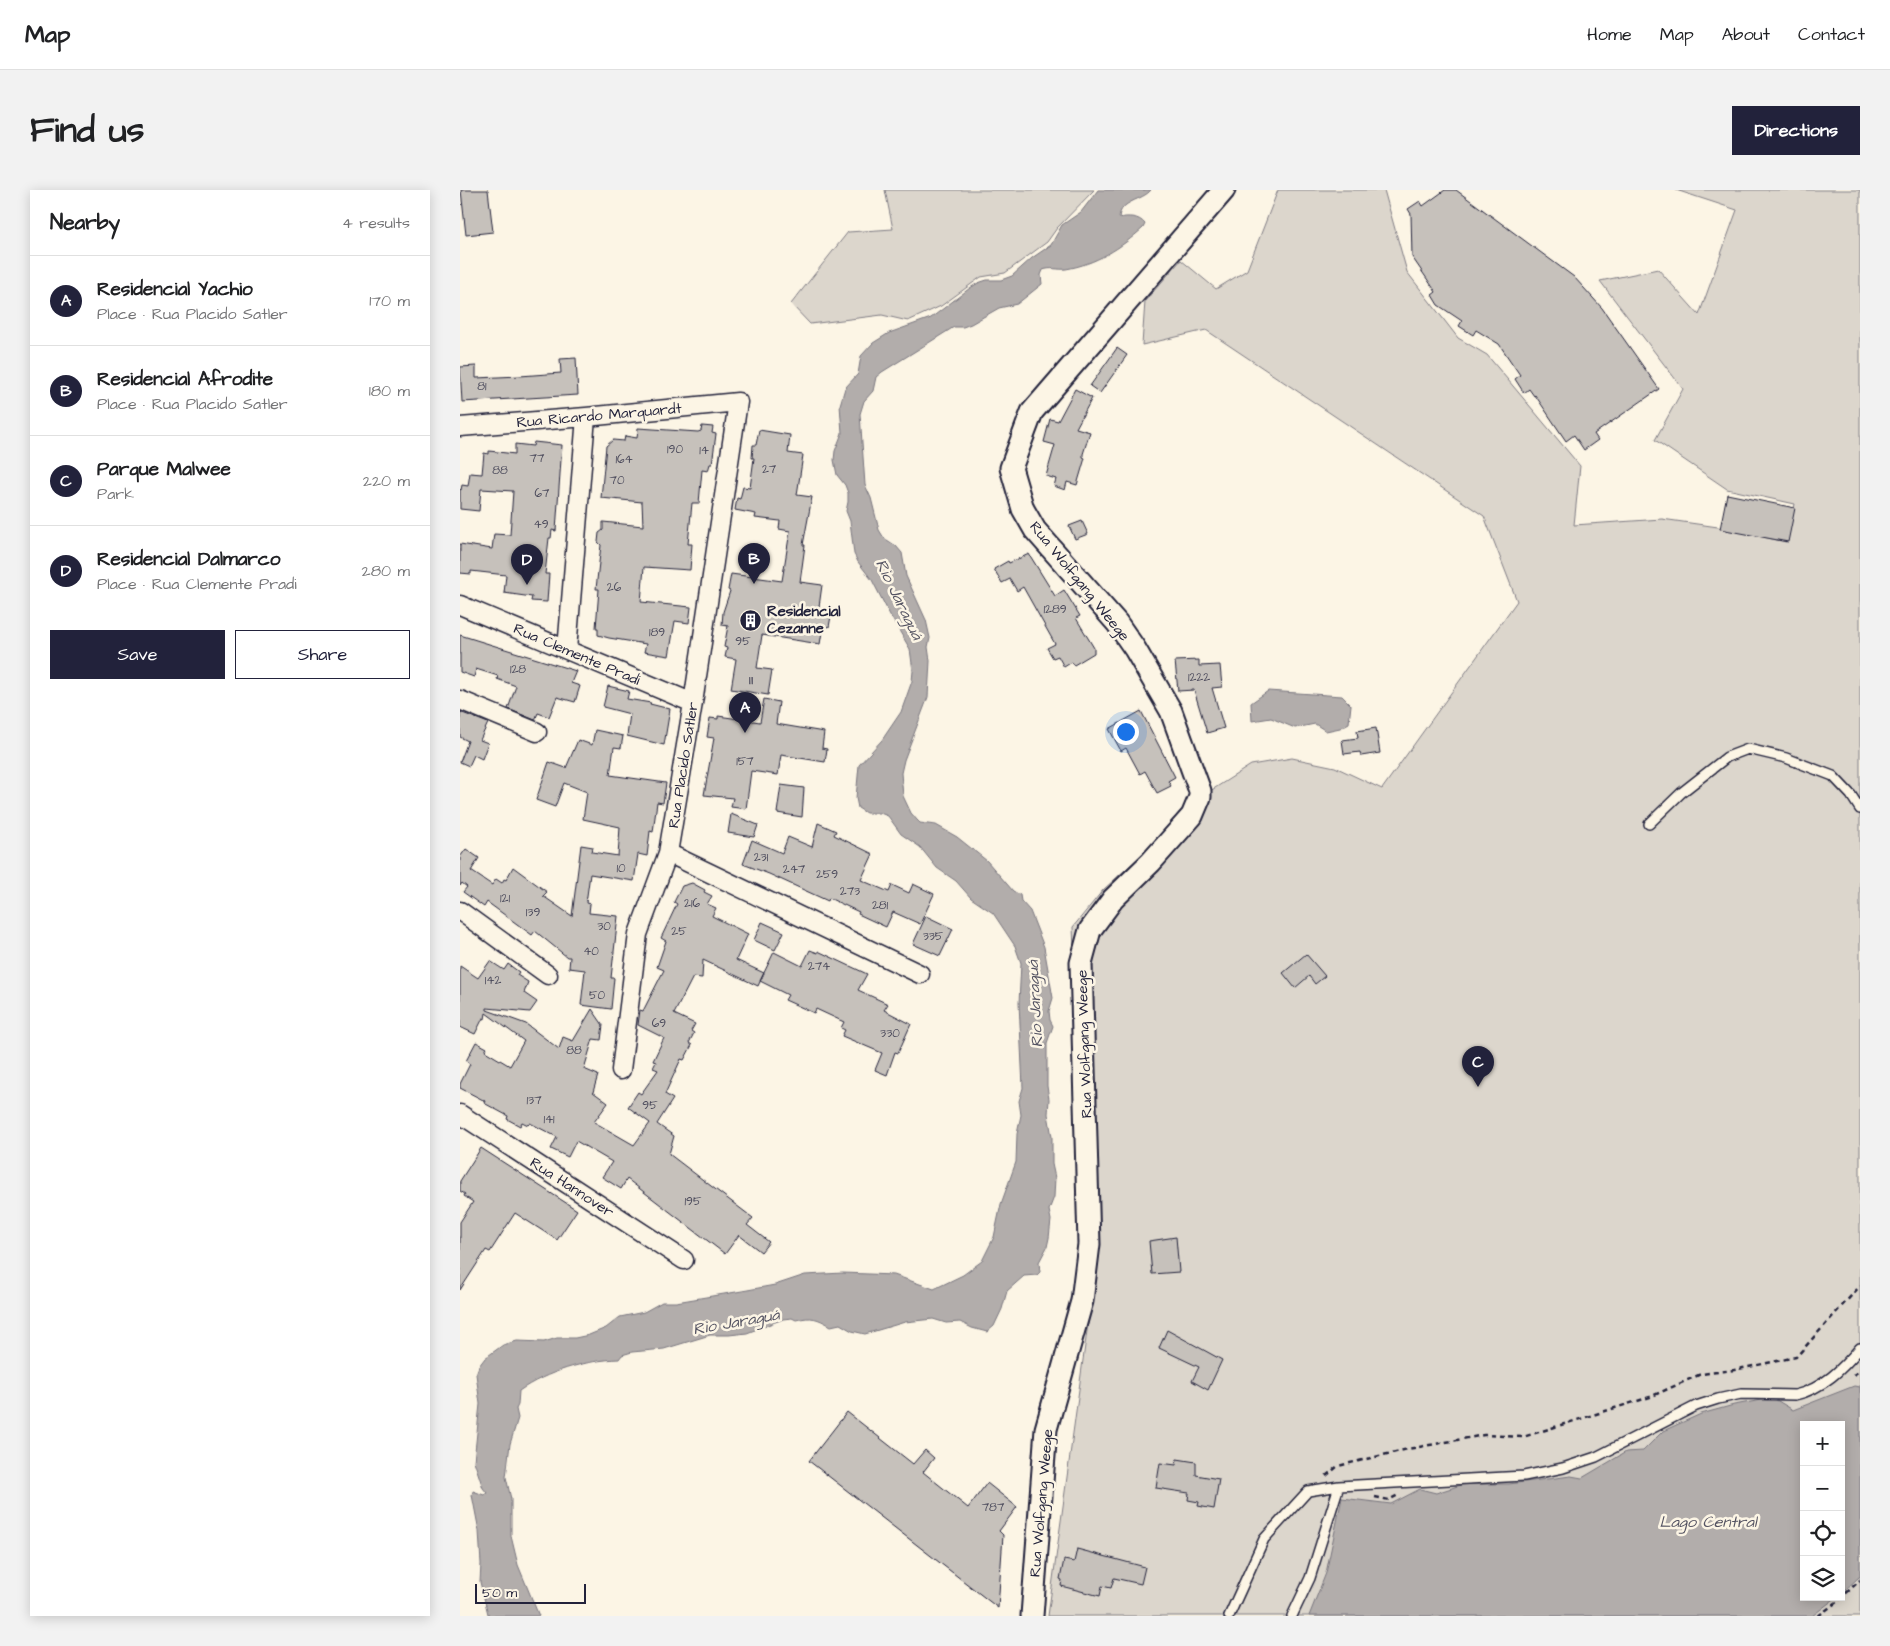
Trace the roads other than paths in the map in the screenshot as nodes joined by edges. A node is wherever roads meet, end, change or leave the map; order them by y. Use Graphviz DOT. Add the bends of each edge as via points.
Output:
graph roads {
  1 [pos="1224,190"];
  2 [pos="738,402"];
  3 [pos="586,417"];
  4 [pos="460,426"];
  5 [pos="460,605"];
  6 [pos="567,650"];
  7 [pos="460,700"];
  8 [pos="693,703"];
  9 [pos="537,732"];
  10 [pos="1860,809"];
  11 [pos="1649,824"];
  12 [pos="668,853"];
  13 [pos="460,911"];
  14 [pos="920,974"];
  15 [pos="548,975"];
  16 [pos="621,1070"];
  17 [pos="460,1114"];
  18 [pos="684,1260"];
  19 [pos="1860,1348"];
  20 [pos="1339,1486"];
  21 [pos="1032,1616"];
  22 [pos="1229,1616"];
  23 [pos="1292,1616"];
  1 -- 21 [label="street, Rua Wolfgang Weege" via="1032,412 1011,468 1023,509 1035,530 1117,623 1135,649 1171,711 1200,791 1192,816 1113,899 1090,930 1080,964 1089,1244 1082,1301 1046,1429"];
  2 -- 3 [label="street, Rua Ricardo Marquardt"];
  2 -- 8 [label="street, Rua Placido Satler"];
  3 -- 4 [label="street, Rua Ricardo Marquardt"];
  3 -- 6 [label="street"];
  5 -- 6 [label="street, Rua Clemente Pradi"];
  6 -- 8 [label="street, Rua Clemente Pradi"];
  7 -- 9 [label="street"];
  8 -- 12 [label="street, Rua Placido Satler"];
  10 -- 11 [label="lane" via="1833,776 1786,758 1748,749 1727,757 1681,793"];
  12 -- 14 [label="street"];
  12 -- 16 [label="street, Rua Placido Satler" via="638,934"];
  13 -- 15 [label="street"];
  17 -- 18 [label="street, Rua Hannover"];
  19 -- 20 [label="lane" via="1840,1371 1812,1390 1795,1395 1741,1394 1696,1406 1596,1457 1563,1468 1524,1476"];
  20 -- 22 [label="lane" via="1308,1491 1264,1538"];
  20 -- 23 [label="lane" via="1310,1578"];
}
